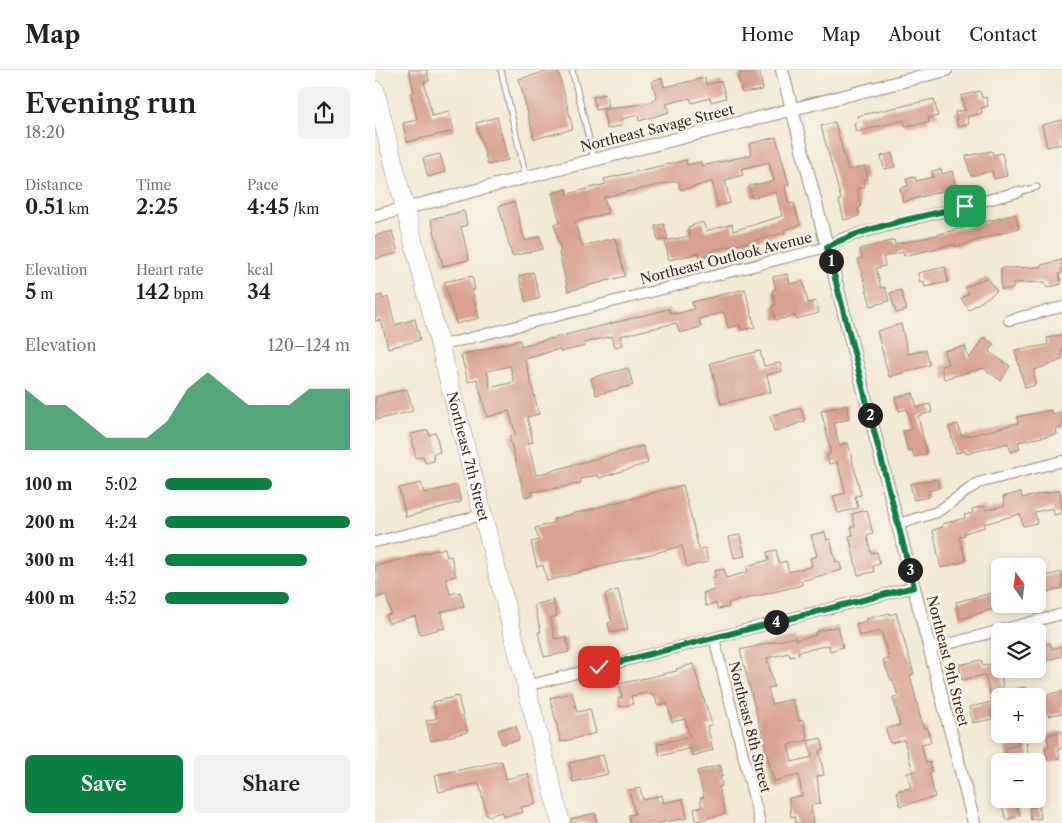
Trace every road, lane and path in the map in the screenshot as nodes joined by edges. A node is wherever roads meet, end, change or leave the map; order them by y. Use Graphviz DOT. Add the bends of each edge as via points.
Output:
graph roads {
  1 [pos="501,70"];
  2 [pos="572,70"];
  3 [pos="781,70"];
  4 [pos="946,70"];
  5 [pos="375,90"];
  6 [pos="791,110"];
  7 [pos="595,160"];
  8 [pos="527,177"];
  9 [pos="1037,187"];
  10 [pos="1018,192"];
  11 [pos="405,208"];
  12 [pos="375,216"];
  13 [pos="827,247"];
  14 [pos="1062,307"];
  15 [pos="1009,320"];
  16 [pos="439,346"];
  17 [pos="1062,461"];
  18 [pos="482,515"];
  19 [pos="899,524"];
  20 [pos="375,542"];
  21 [pos="914,587"];
  22 [pos="1062,614"];
  23 [pos="713,638"];
  24 [pos="929,649"];
  25 [pos="526,686"];
  26 [pos="561,823"];
  27 [pos="760,823"];
  28 [pos="974,823"];
  1 -- 8 [label="lane"];
  2 -- 7 [label="lane"];
  3 -- 6 [label="street, Northeast 9th Street"];
  4 -- 6 [label="street, Northeast Savage Street"];
  5 -- 11 [label="highway, Northeast 7th Street"];
  6 -- 7 [label="street, Northeast Savage Street"];
  6 -- 13 [label="street, Northeast 9th Street"];
  7 -- 8 [label="street, Northeast Savage Street"];
  8 -- 11 [label="street, Northeast Savage Street"];
  9 -- 10 [label="lane"];
  10 -- 13 [label="street, Northeast Outlook Avenue" via="861,233"];
  11 -- 12 [label="street, Northeast Savage Street"];
  11 -- 16 [label="highway, Northeast 7th Street"];
  13 -- 16 [label="street, Northeast Outlook Avenue"];
  13 -- 19 [label="street, Northeast 9th Street"];
  14 -- 15 [label="street"];
  16 -- 18 [label="highway, Northeast 7th Street"];
  17 -- 19 [label="street" via="978,482 937,512"];
  18 -- 20 [label="street"];
  18 -- 25 [label="highway, Northeast 7th Street"];
  19 -- 21 [label="street, Northeast 9th Street"];
  21 -- 23 [label="street"];
  21 -- 24 [label="street, Northeast 9th Street"];
  22 -- 24 [label="street"];
  23 -- 25 [label="street"];
  23 -- 27 [label="street, Northeast 8th Street"];
  24 -- 28 [label="street, Northeast 9th Street"];
  25 -- 26 [label="highway, Northeast 7th Street"];
}
